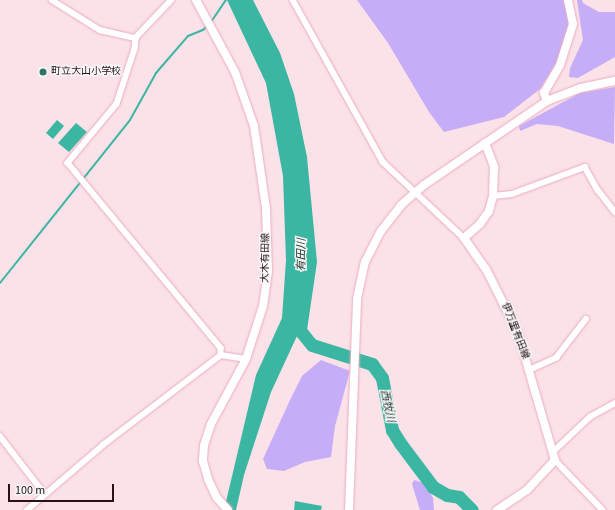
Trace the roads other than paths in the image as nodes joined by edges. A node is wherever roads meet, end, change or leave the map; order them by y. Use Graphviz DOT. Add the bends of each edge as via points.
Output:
graph roads {
  1 [pos="52,0"];
  2 [pos="172,0"];
  3 [pos="196,0"];
  4 [pos="293,0"];
  5 [pos="568,0"];
  6 [pos="136,38"];
  7 [pos="615,81"];
  8 [pos="548,101"];
  9 [pos="485,143"];
  10 [pos="415,192"];
  11 [pos="493,196"];
  12 [pos="615,212"];
  13 [pos="464,238"];
  14 [pos="586,319"];
  15 [pos="220,355"];
  16 [pos="246,359"];
  17 [pos="529,370"];
  18 [pos="615,403"];
  19 [pos="0,436"];
  20 [pos="554,456"];
  21 [pos="44,493"];
  22 [pos="27,510"];
  23 [pos="228,510"];
  24 [pos="349,510"];
  25 [pos="497,510"];
  26 [pos="603,510"];
  1 -- 6 [label="street" via="100,30"];
  2 -- 6 [label="street"];
  3 -- 16 [label="main road, 大木有田線" via="235,72 254,126 260,157 266,208 268,271 263,306"];
  4 -- 10 [label="street" via="383,162"];
  5 -- 8 [label="main road" via="573,24 560,65 544,93"];
  6 -- 15 [label="street" via="135,49 117,104 68,163 220,348"];
  7 -- 8 [label="main road" via="581,88"];
  8 -- 9 [label="main road"];
  9 -- 10 [label="main road"];
  9 -- 11 [label="main road" via="494,167"];
  10 -- 13 [label="street"];
  10 -- 24 [label="main road" via="401,205 381,232 365,262 357,298"];
  11 -- 12 [label="street" via="512,194 585,167"];
  11 -- 13 [label="main road" via="489,211 483,220"];
  13 -- 17 [label="main road, 伊万里有田線" via="502,298 518,333"];
  14 -- 17 [label="street" via="556,358"];
  15 -- 16 [label="street"];
  15 -- 21 [label="street"];
  16 -- 23 [label="main road, 大木有田線" via="210,424 204,445 203,461 208,479 217,498"];
  17 -- 20 [label="main road, 伊万里有田線"];
  18 -- 20 [label="street" via="590,417"];
  19 -- 21 [label="street"];
  20 -- 25 [label="main road" via="527,490"];
  20 -- 26 [label="street"];
  21 -- 22 [label="street"];
}
